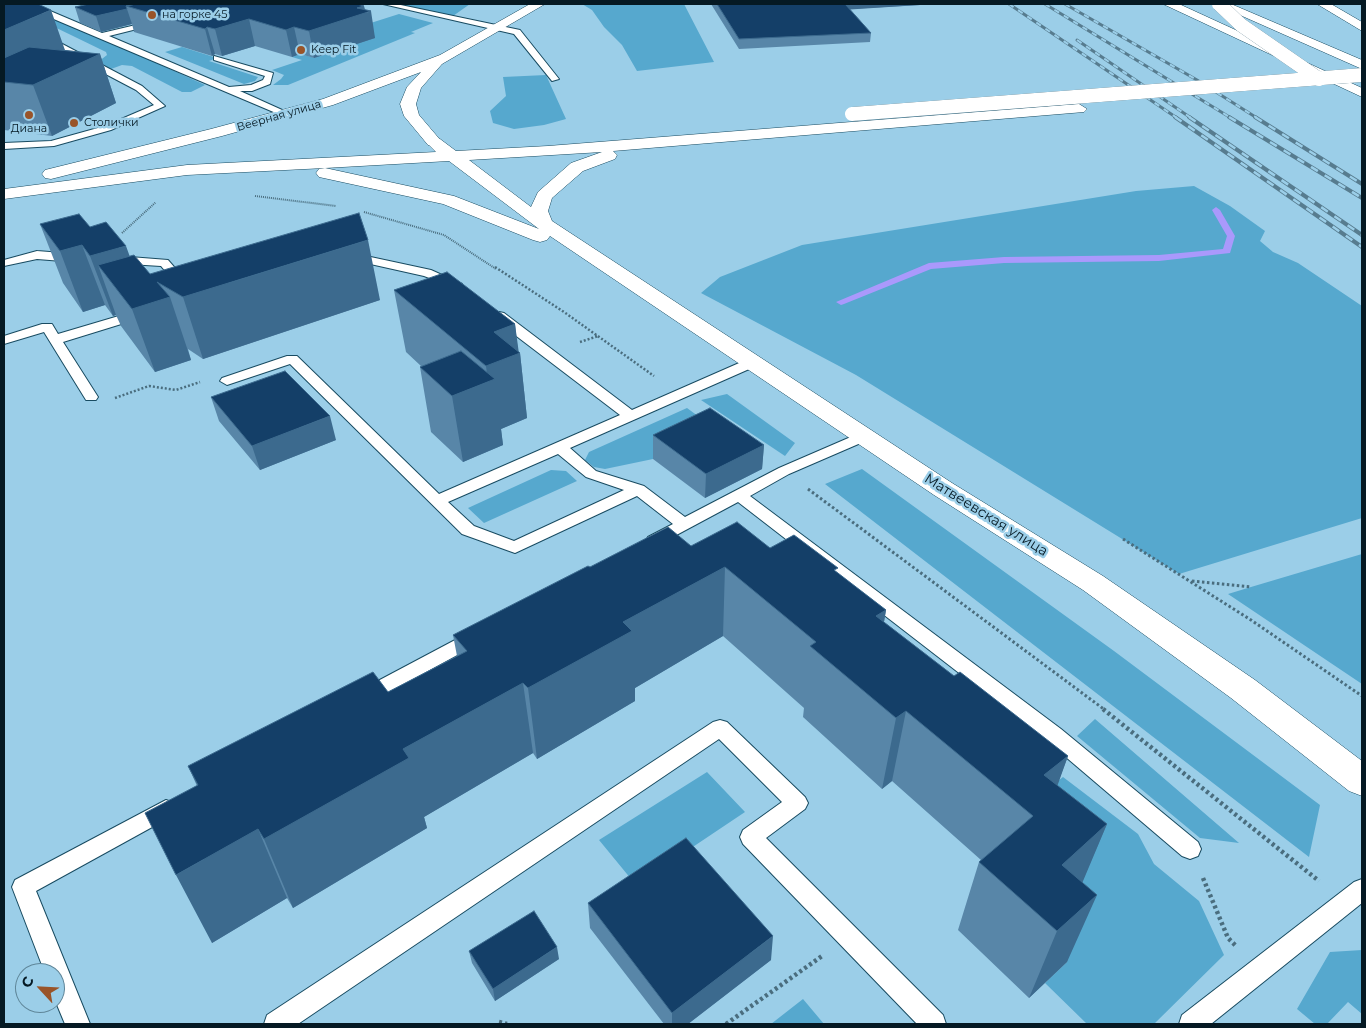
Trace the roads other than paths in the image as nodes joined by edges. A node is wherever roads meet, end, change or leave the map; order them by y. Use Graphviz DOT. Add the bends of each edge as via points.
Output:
graph roads {
  1 [pos="34,4"];
  2 [pos="387,4"];
  3 [pos="538,4"];
  4 [pos="1169,4"];
  5 [pos="1220,4"];
  6 [pos="1323,4"];
  7 [pos="161,21"];
  8 [pos="4,24"];
  9 [pos="1362,27"];
  10 [pos="499,29"];
  11 [pos="102,36"];
  12 [pos="217,58"];
  13 [pos="446,58"];
  14 [pos="1362,65"];
  15 [pos="1362,75"];
  16 [pos="1319,78"];
  17 [pos="555,79"];
  18 [pos="1362,88"];
  19 [pos="225,89"];
  20 [pos="1337,90"];
  21 [pos="1362,94"];
  22 [pos="1362,105"];
  23 [pos="286,114"];
  24 [pos="434,142"];
  25 [pos="672,142"];
  26 [pos="4,146"];
  27 [pos="452,156"];
  28 [pos="254,166"];
  29 [pos="51,174"];
  30 [pos="4,186"];
  31 [pos="4,194"];
  32 [pos="544,224"];
  33 [pos="337,254"];
  34 [pos="94,259"];
  35 [pos="107,260"];
  36 [pos="600,262"];
  37 [pos="4,264"];
  38 [pos="188,290"];
  39 [pos="467,292"];
  40 [pos="490,309"];
  41 [pos="148,311"];
  42 [pos="4,340"];
  43 [pos="54,340"];
  44 [pos="750,363"];
  45 [pos="227,381"];
  46 [pos="91,397"];
  47 [pos="631,416"];
  48 [pos="865,436"];
  49 [pos="559,447"];
  50 [pos="638,489"];
  51 [pos="740,496"];
  52 [pos="437,501"];
  53 [pos="685,525"];
  54 [pos="635,551"];
  55 [pos="487,630"];
  56 [pos="353,703"];
  57 [pos="1362,781"];
  58 [pos="178,802"];
  59 [pos="1190,849"];
  60 [pos="1354,896"];
  61 [pos="77,1024"];
  62 [pos="276,1024"];
  63 [pos="934,1024"];
  64 [pos="1191,1024"];
  1 -- 11 [label="lane" via="26,5"];
  2 -- 10 [label="lane"];
  3 -- 10 [label="street, Веерная улица"];
  4 -- 21 [label="street"];
  5 -- 14 [label="street"];
  5 -- 16 [label="street, bridge" via="1241,25"];
  6 -- 9 [label="street"];
  7 -- 11 [label="lane"];
  8 -- 26 [label="lane" via="27,30 105,70 139,88 160,106 108,128 51,144"];
  10 -- 13 [label="street, Веерная улица"];
  10 -- 17 [label="lane" via="517,32"];
  11 -- 19 [label="lane"];
  12 -- 19 [label="lane" via="270,75 267,82 252,88"];
  13 -- 23 [label="street, Веерная улица"];
  13 -- 24 [label="street" via="414,87 408,104 412,116"];
  15 -- 16 [label="street, bridge"];
  16 -- 20 [label="street"];
  16 -- 24 [label="street, bridge" via="541,137"];
  18 -- 20 [label="street"];
  19 -- 23 [label="lane"];
  20 -- 22 [label="street"];
  20 -- 25 [label="street"];
  23 -- 29 [label="street, Веерная улица"];
  24 -- 27 [label="street"];
  24 -- 29 [label="street" via="185,157"];
  25 -- 27 [label="street"];
  25 -- 32 [label="street" via="620,152 576,168 544,196 539,211"];
  27 -- 28 [label="street"];
  27 -- 32 [label="street"];
  28 -- 31 [label="street" via="110,178"];
  28 -- 36 [label="street" via="323,173 448,200"];
  29 -- 30 [label="street, Веерная улица"];
  32 -- 36 [label="street"];
  33 -- 39 [label="lane" via="427,273 452,281"];
  34 -- 37 [label="lane" via="37,255"];
  35 -- 38 [label="lane" via="164,263"];
  36 -- 44 [label="street, Матвеевская улица"];
  40 -- 47 [label="lane"];
  41 -- 43 [label="lane"];
  42 -- 43 [label="lane" via="47,327"];
  43 -- 46 [label="lane"];
  44 -- 47 [label="lane"];
  44 -- 48 [label="street, Матвеевская улица"];
  45 -- 52 [label="lane" via="292,359"];
  47 -- 49 [label="lane"];
  48 -- 51 [label="lane" via="784,471"];
  48 -- 57 [label="street, Матвеевская улица" via="1094,583 1244,690"];
  49 -- 50 [label="lane" via="592,474"];
  49 -- 52 [label="lane"];
  50 -- 52 [label="lane" via="515,547 468,530"];
  50 -- 53 [label="lane"];
  51 -- 53 [label="lane"];
  51 -- 59 [label="lane" via="1054,735"];
  53 -- 54 [label="lane"];
  55 -- 56 [label="lane"];
  58 -- 61 [label="lane" via="22,887"];
  60 -- 64 [label="lane"];
  62 -- 63 [label="lane" via="720,728 797,803 751,837"];
}
